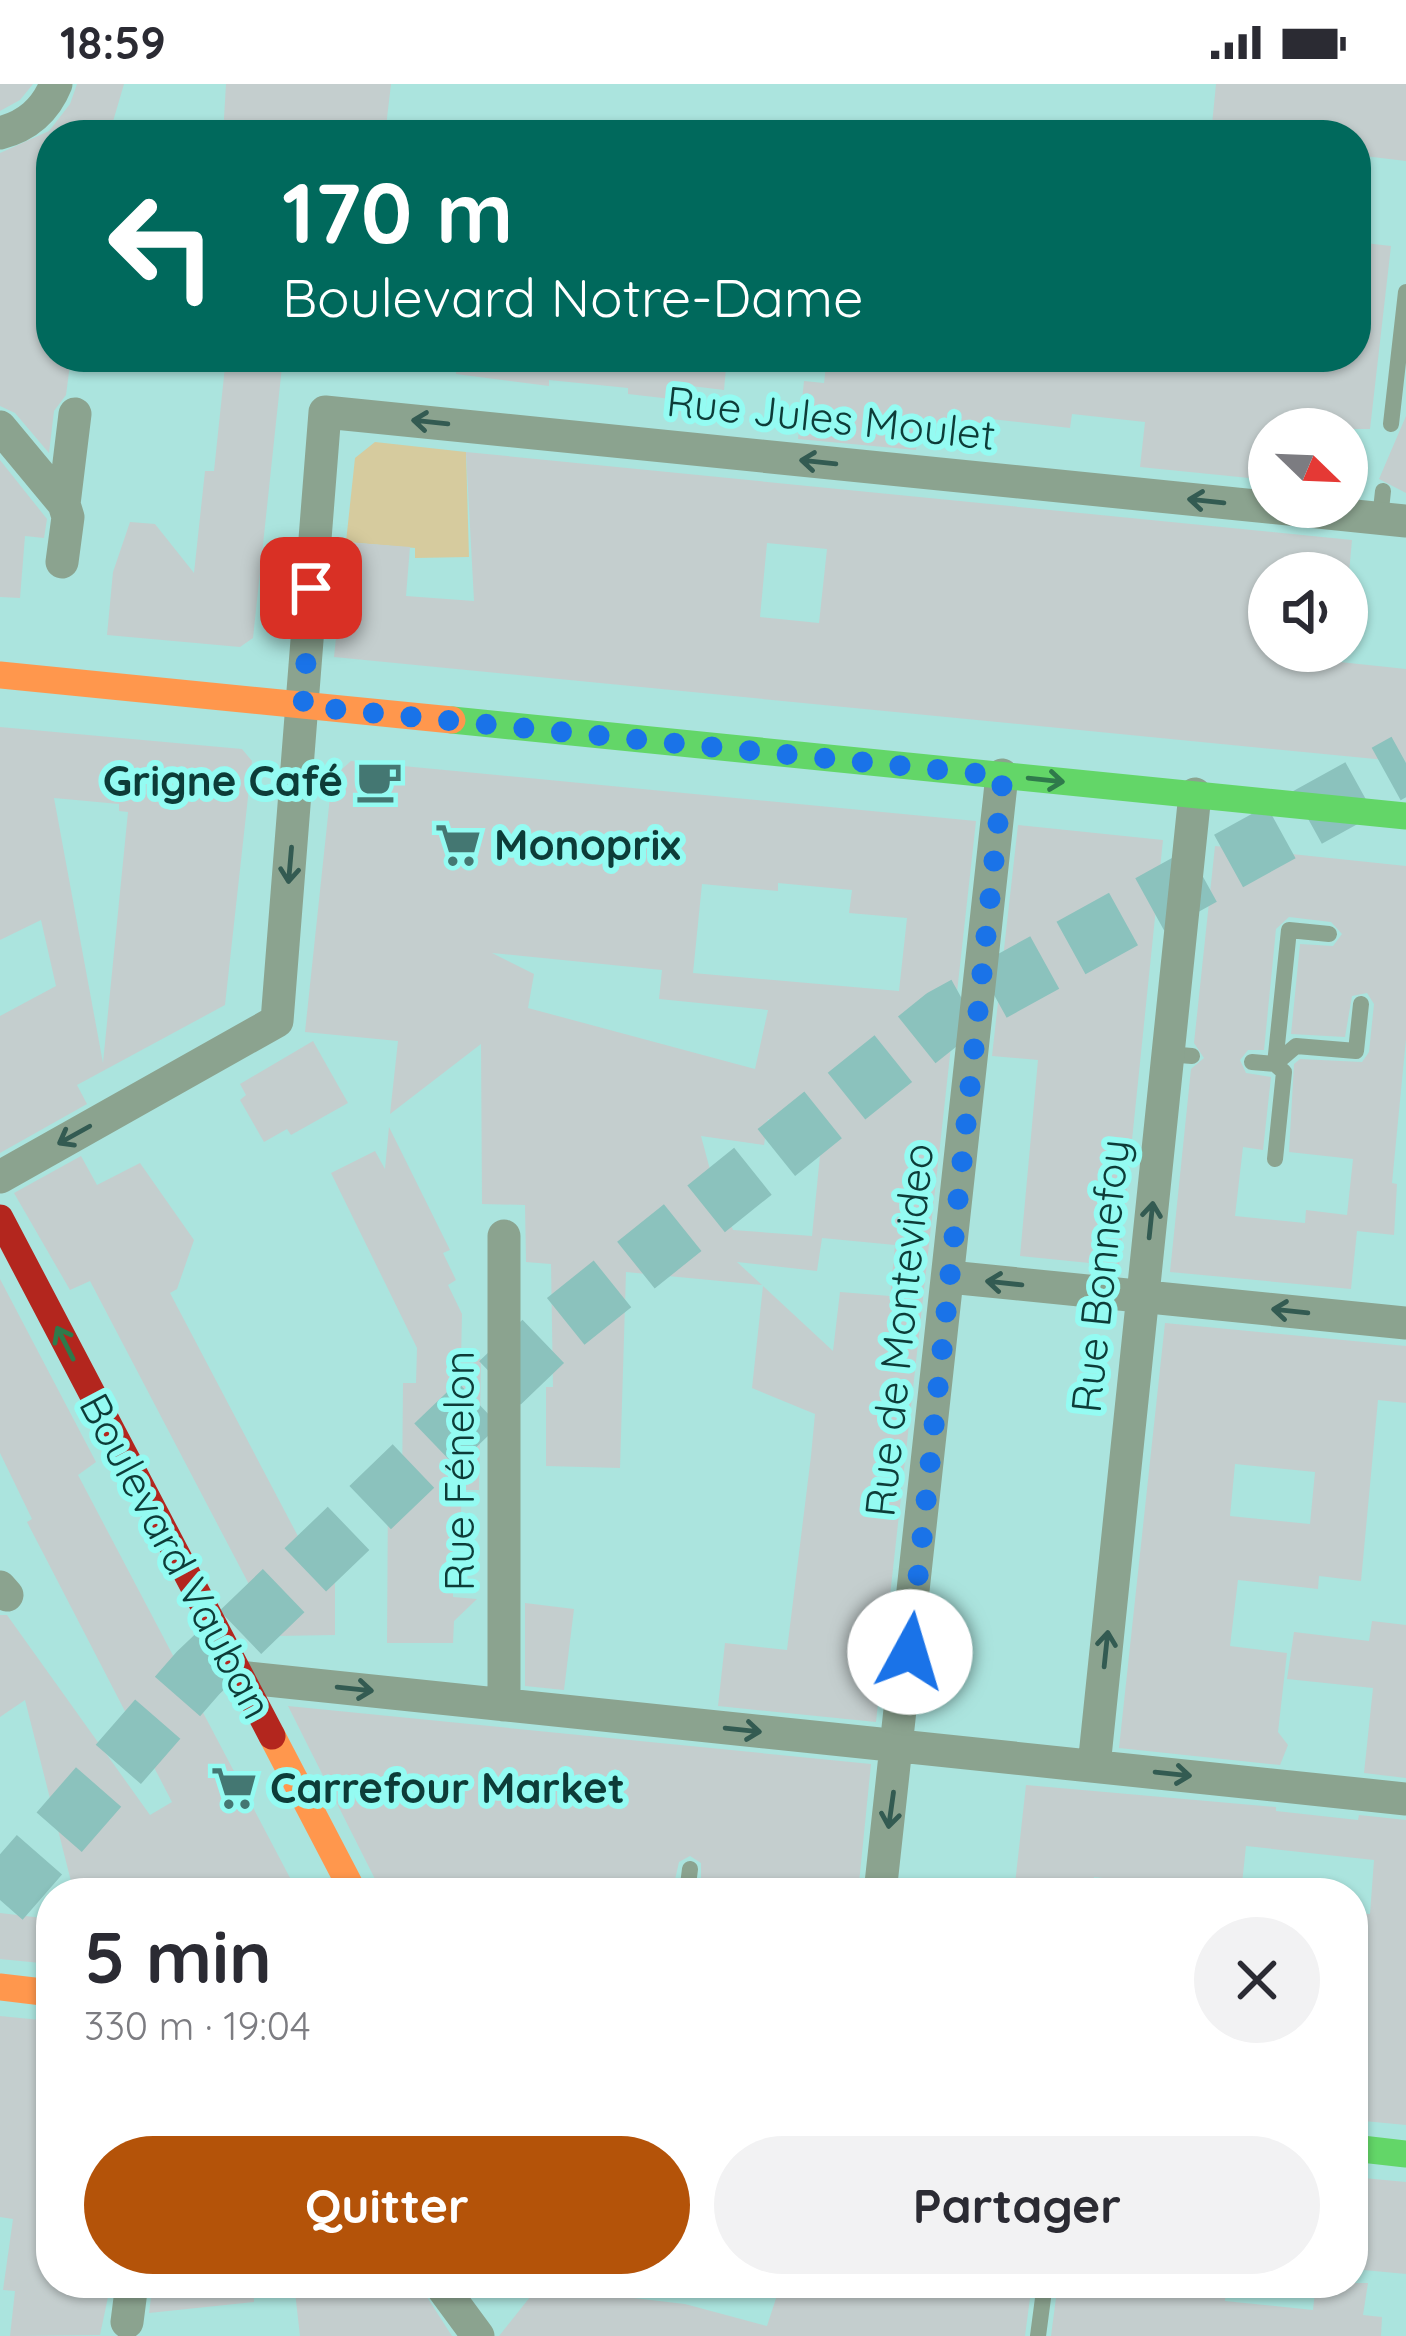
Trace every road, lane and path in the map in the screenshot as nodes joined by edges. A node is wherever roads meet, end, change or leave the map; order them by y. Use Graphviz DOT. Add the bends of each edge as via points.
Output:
graph roads {
  1 [pos="56,84"];
  2 [pos="0,133"];
  3 [pos="1406,292"];
  4 [pos="75,414"];
  5 [pos="1391,424"];
  6 [pos="0,427"];
  7 [pos="64,505"];
  8 [pos="1390,510"];
  9 [pos="62,562"];
  10 [pos="0,675"];
  11 [pos="303,706"];
  12 [pos="1003,776"];
  13 [pos="1195,794"];
  14 [pos="1406,816"];
  15 [pos="1329,934"];
  16 [pos="1361,1004"];
  17 [pos="1252,1062"];
  18 [pos="1274,1064"];
  19 [pos="1275,1159"];
  20 [pos="0,1177"];
  21 [pos="0,1218"];
  22 [pos="504,1236"];
  23 [pos="949,1277"];
  24 [pos="1143,1297"];
  25 [pos="1406,1323"];
  26 [pos="238,1677"];
  27 [pos="504,1706"];
  28 [pos="900,1746"];
  29 [pos="1094,1766"];
  30 [pos="1406,1799"];
  31 [pos="690,1869"];
  32 [pos="346,1878"];
  33 [pos="691,1878"];
  34 [pos="882,1878"];
  35 [pos="0,1987"];
  36 [pos="36,1991"];
  37 [pos="1368,2150"];
  38 [pos="1406,2154"];
  39 [pos="130,2298"];
  40 [pos="450,2298"];
  41 [pos="1043,2298"];
  42 [pos="127,2322"];
  43 [pos="478,2336"];
  44 [pos="1039,2336"];
  1 -- 2 [label="street" via="27,124"];
  3 -- 5 [label="lane"];
  4 -- 7 [label="street"];
  6 -- 7 [label="street"];
  7 -- 9 [label="street"];
  8 -- 11 [label="street, Rue Jules Moulet, one-way" via="325,412"];
  10 -- 11 [label="street"];
  11 -- 12 [label="street"];
  11 -- 20 [label="street, one-way" via="277,1021"];
  12 -- 13 [label="street, one-way"];
  12 -- 23 [label="street, Rue de Montevideo"];
  13 -- 14 [label="street"];
  24 -- 13 [label="street, Rue Bonnefoy, one-way" via="1180,1055"];
  15 -- 18 [label="lane" via="1288,930"];
  16 -- 18 [label="lane" via="1356,1051 1296,1046"];
  17 -- 18 [label="lane"];
  18 -- 19 [label="lane" via="1284,1072"];
  26 -- 21 [label="street, Boulevard Vauban, one-way"];
  22 -- 27 [label="street, Rue Fénelon"];
  24 -- 23 [label="street, one-way"];
  23 -- 28 [label="street, Rue de Montevideo"];
  25 -- 24 [label="street, one-way"];
  29 -- 24 [label="street, Rue Bonnefoy, one-way"];
  26 -- 27 [label="street, one-way"];
  26 -- 32 [label="street, Boulevard Vauban"];
  27 -- 28 [label="street, one-way"];
  28 -- 29 [label="street"];
  28 -- 34 [label="street, Rue de Montevideo, one-way"];
  29 -- 30 [label="street, one-way"];
  31 -- 33 [label="lane"];
  35 -- 36 [label="street"];
  37 -- 38 [label="street"];
  39 -- 42 [label="street"];
  40 -- 43 [label="street"];
  41 -- 44 [label="lane"];
}
